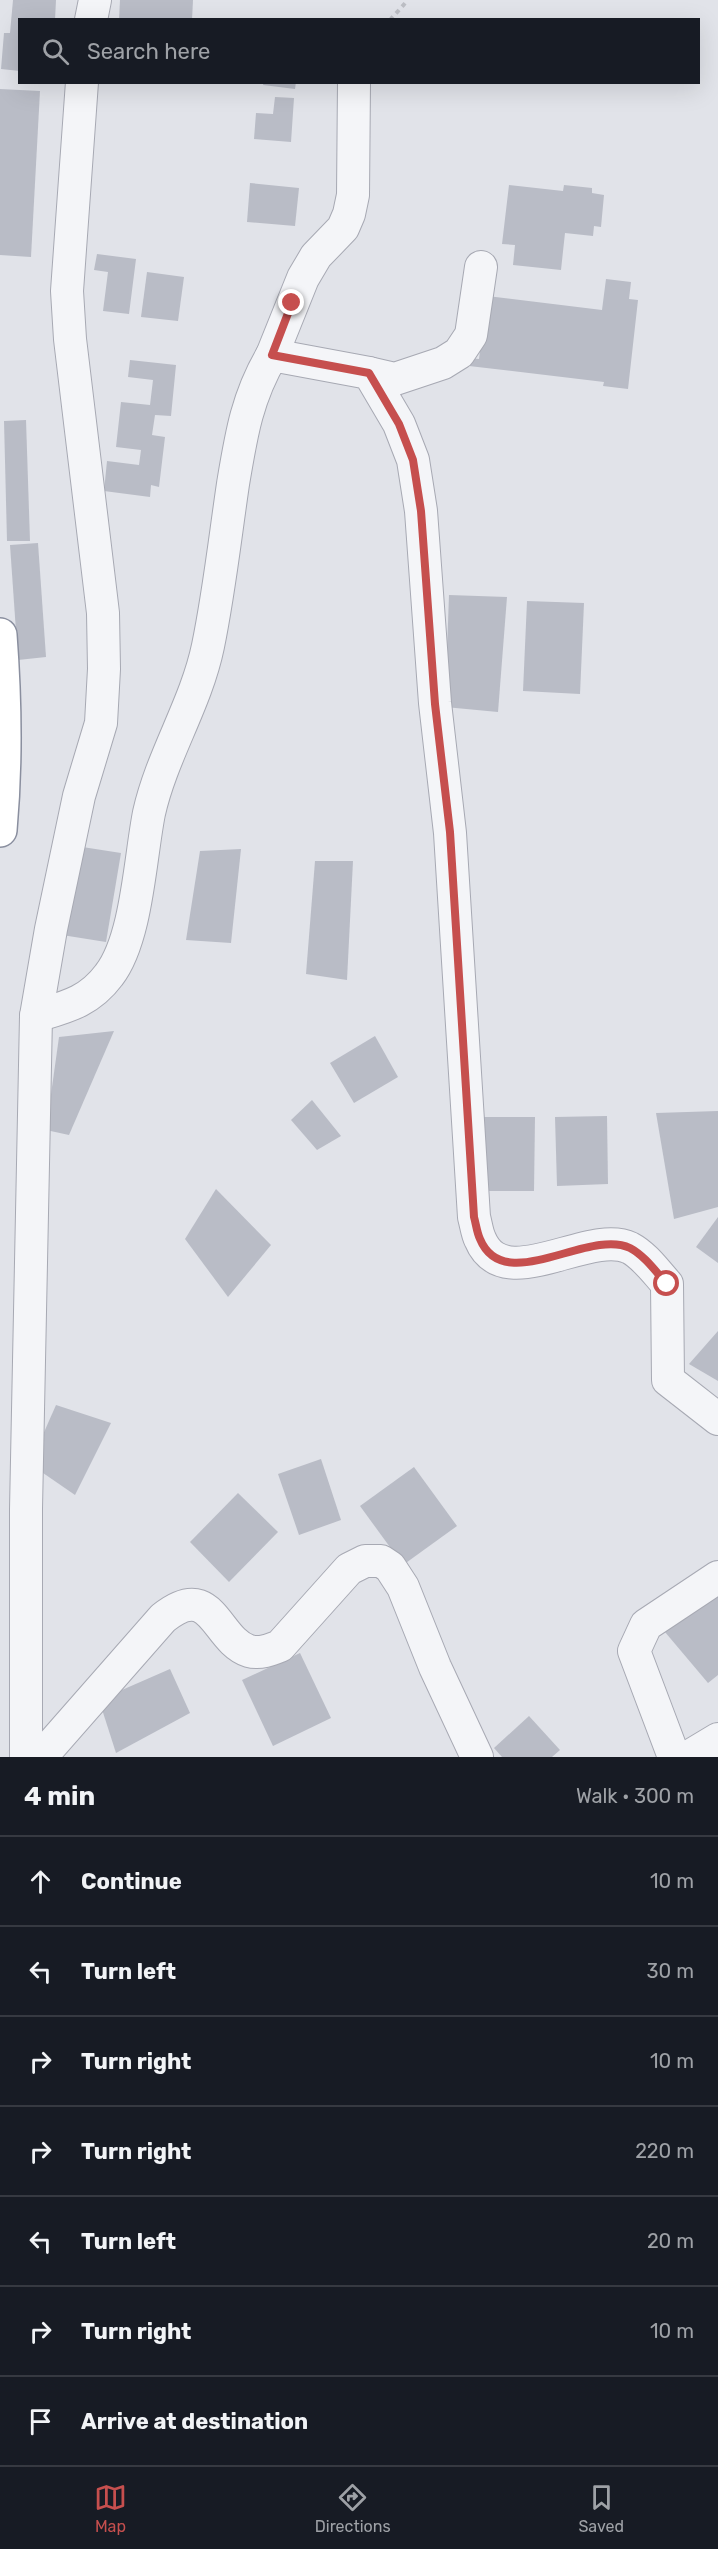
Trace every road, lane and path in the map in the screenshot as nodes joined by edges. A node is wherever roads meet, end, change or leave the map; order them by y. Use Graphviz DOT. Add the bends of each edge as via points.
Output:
graph roads {
  1 [pos="95,0"];
  2 [pos="408,0"];
  3 [pos="91,18"];
  4 [pos="392,18"];
  5 [pos="82,84"];
  6 [pos="354,84"];
  7 [pos="481,267"];
  8 [pos="272,355"];
  9 [pos="369,373"];
  10 [pos="0,635"];
  11 [pos="0,830"];
  12 [pos="36,1016"];
  13 [pos="718,1419"];
  14 [pos="718,1577"];
  15 [pos="718,1739"];
  16 [pos="26,1757"];
  17 [pos="41,1757"];
  18 [pos="477,1757"];
  19 [pos="674,1757"];
  20 [pos="688,1757"];
  1 -- 3 [label="street"];
  2 -- 4 [label="path"];
  5 -- 12 [label="street" via="67,291 103,613 104,669 101,723 79,796"];
  6 -- 8 [label="street" via="353,195 349,214 343,228 316,255 303,278"];
  7 -- 9 [label="street" via="471,335 459,353 443,363 395,379"];
  8 -- 9 [label="street"];
  8 -- 12 [label="street" via="251,397 244,422 208,647 152,803 126,941 111,974 90,996"];
  9 -- 13 [label="street" via="399,424 413,460 421,511 435,704 450,832 474,1217 480,1240 491,1255 506,1262 550,1259 605,1244 629,1248 647,1261 667,1284 668,1380"];
  10 -- 11 [label="highway" via="5,700"];
  12 -- 16 [label="street" via="26,1497"];
  14 -- 19 [label="street" via="646,1625 634,1651"];
  15 -- 20 [label="street"];
  17 -- 18 [label="street" via="176,1607 202,1607 236,1644 249,1651 264,1652 280,1646 349,1569 365,1561 381,1561 403,1587"];
}
